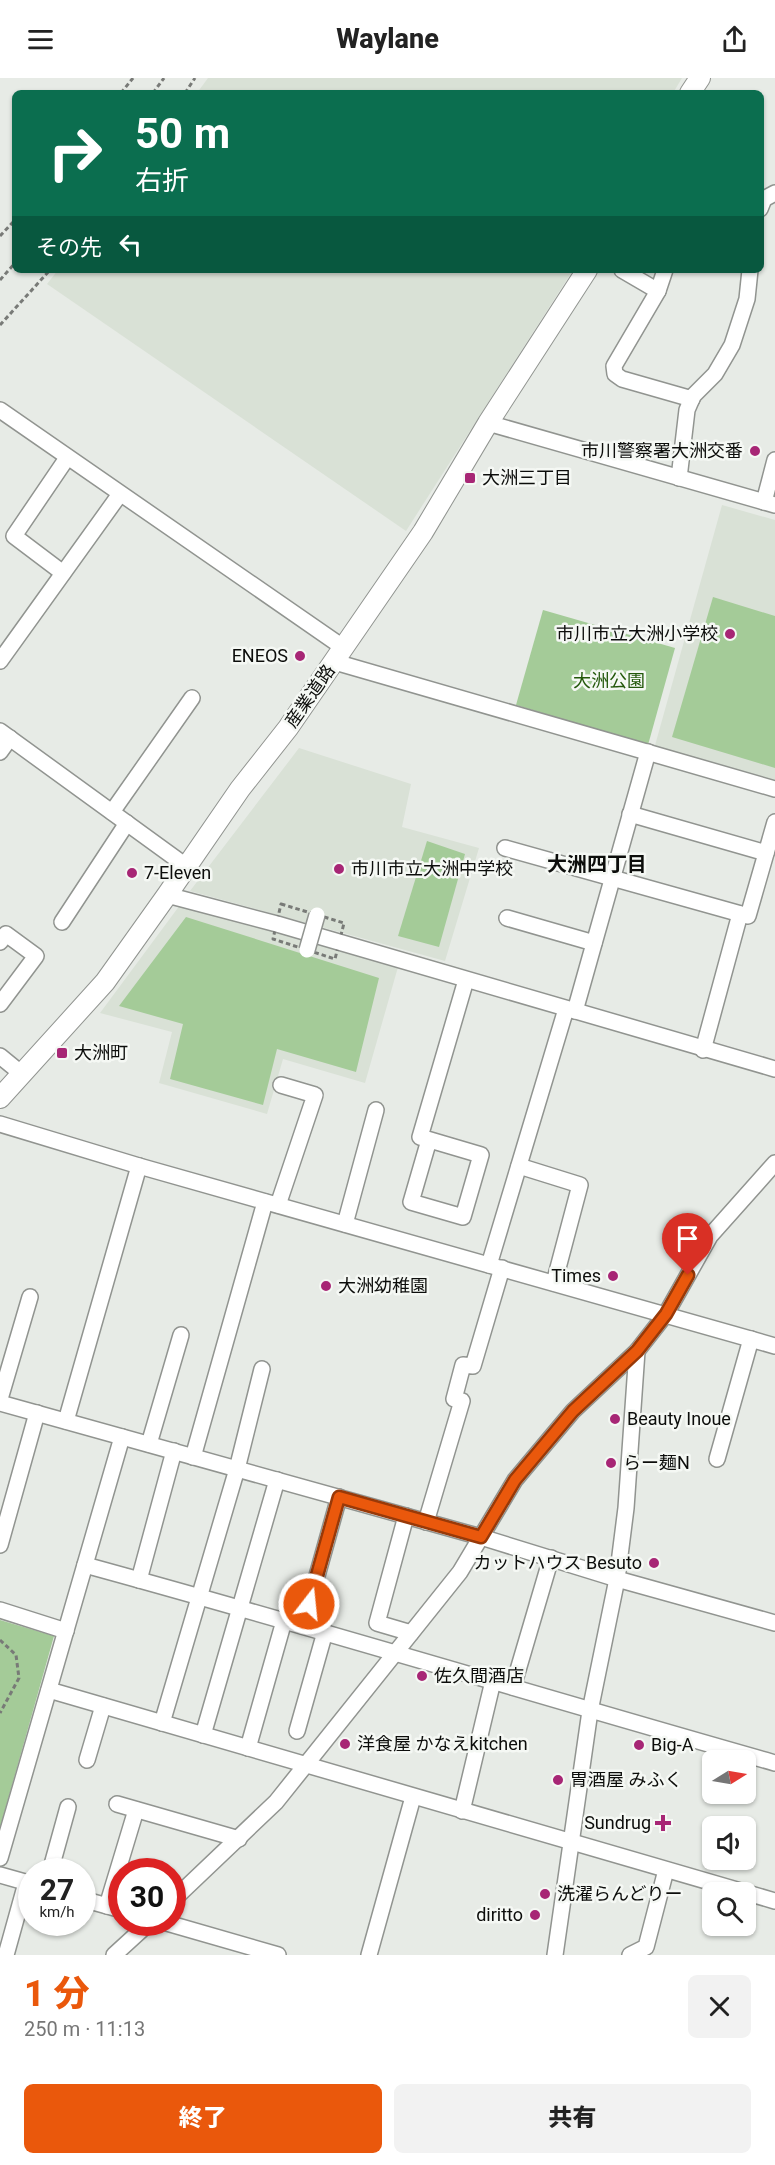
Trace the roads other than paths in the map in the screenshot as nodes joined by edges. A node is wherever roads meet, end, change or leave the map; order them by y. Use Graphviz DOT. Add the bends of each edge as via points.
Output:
graph roads {
  1 [pos="585,273"];
  2 [pos="626,273"];
  3 [pos="664,273"];
  4 [pos="750,273"];
  5 [pos="658,291"];
  6 [pos="692,399"];
  7 [pos="0,410"];
  8 [pos="488,423"];
  9 [pos="67,458"];
  10 [pos="775,460"];
  11 [pos="680,478"];
  12 [pos="120,494"];
  13 [pos="769,504"];
  14 [pos="63,573"];
  15 [pos="339,655"];
  16 [pos="0,661"];
  17 [pos="192,698"];
  18 [pos="5,734"];
  19 [pos="0,752"];
  20 [pos="648,753"];
  21 [pos="775,789"];
  22 [pos="112,812"];
  23 [pos="630,814"];
  24 [pos="775,822"];
  25 [pos="127,823"];
  26 [pos="505,848"];
  27 [pos="766,853"];
  28 [pos="186,866"];
  29 [pos="613,877"];
  30 [pos="167,895"];
  31 [pos="740,914"];
  32 [pos="317,915"];
  33 [pos="507,918"];
  34 [pos="62,922"];
  35 [pos="0,942"];
  36 [pos="594,943"];
  37 [pos="307,950"];
  38 [pos="466,980"];
  39 [pos="0,1004"];
  40 [pos="570,1010"];
  41 [pos="703,1050"];
  42 [pos="0,1056"];
  43 [pos="775,1069"];
  44 [pos="22,1074"];
  45 [pos="282,1085"];
  46 [pos="0,1098"];
  47 [pos="376,1110"];
  48 [pos="0,1124"];
  49 [pos="429,1140"];
  50 [pos="775,1162"];
  51 [pos="139,1166"];
  52 [pos="519,1166"];
  53 [pos="272,1203"];
  54 [pos="345,1224"];
  55 [pos="496,1266"];
  56 [pos="554,1282"];
  57 [pos="30,1297"];
  58 [pos="666,1314"];
  59 [pos="181,1335"];
  60 [pos="751,1339"];
  61 [pos="775,1346"];
  62 [pos="637,1351"];
  63 [pos="262,1369"];
  64 [pos="0,1401"];
  65 [pos="37,1413"];
  66 [pos="66,1421"];
  67 [pos="122,1437"];
  68 [pos="149,1444"];
  69 [pos="174,1451"];
  70 [pos="193,1457"];
  71 [pos="717,1459"];
  72 [pos="237,1469"];
  73 [pos="277,1480"];
  74 [pos="339,1497"];
  75 [pos="406,1516"];
  76 [pos="426,1522"];
  77 [pos="481,1537"];
  78 [pos="0,1545"];
  79 [pos="551,1558"];
  80 [pos="85,1565"];
  81 [pos="617,1579"];
  82 [pos="139,1580"];
  83 [pos="199,1597"];
  84 [pos="240,1608"];
  85 [pos="0,1610"];
  86 [pos="284,1621"];
  87 [pos="775,1623"];
  88 [pos="303,1626"];
  89 [pos="66,1630"];
  90 [pos="325,1632"];
  91 [pos="411,1634"];
  92 [pos="396,1652"];
  93 [pos="493,1681"];
  94 [pos="513,1687"];
  95 [pos="49,1690"];
  96 [pos="103,1706"];
  97 [pos="590,1710"];
  98 [pos="162,1723"];
  99 [pos="297,1731"];
  100 [pos="203,1735"];
  101 [pos="248,1748"];
  102 [pos="87,1760"];
  103 [pos="775,1763"];
  104 [pos="306,1765"];
  105 [pos="413,1797"];
  106 [pos="117,1804"];
  107 [pos="68,1807"];
  108 [pos="136,1810"];
  109 [pos="462,1811"];
  110 [pos="239,1839"];
  111 [pos="572,1843"];
  112 [pos="0,1858"];
  113 [pos="54,1858"];
  114 [pos="125,1858"];
  115 [pos="666,1870"];
  116 [pos="0,1875"];
  117 [pos="18,1880"];
  118 [pos="186,1888"];
  119 [pos="775,1901"];
  120 [pos="18,1916"];
  121 [pos="186,1929"];
  122 [pos="135,1936"];
  123 [pos="253,1952"];
  124 [pos="6,1955"];
  125 [pos="114,1955"];
  126 [pos="278,1955"];
  127 [pos="369,1955"];
  128 [pos="555,1955"];
  129 [pos="630,1955"];
  1 -- 8 [label="main road, 産業道路"];
  2 -- 5 [label="street"];
  3 -- 5 [label="street"];
  4 -- 6 [label="street" via="747,299 732,345"];
  5 -- 6 [label="street" via="619,356 615,374"];
  6 -- 11 [label="street" via="687,410"];
  7 -- 9 [label="street"];
  8 -- 11 [label="street"];
  8 -- 15 [label="main road, 産業道路" via="423,532"];
  9 -- 12 [label="street"];
  9 -- 14 [label="street" via="14,536"];
  10 -- 13 [label="street"];
  11 -- 13 [label="street"];
  12 -- 14 [label="street"];
  12 -- 15 [label="street"];
  14 -- 16 [label="street"];
  15 -- 20 [label="street"];
  15 -- 28 [label="main road, 産業道路"];
  17 -- 22 [label="street"];
  18 -- 19 [label="street"];
  18 -- 22 [label="street"];
  20 -- 21 [label="street"];
  20 -- 23 [label="street"];
  22 -- 25 [label="street"];
  23 -- 27 [label="street"];
  23 -- 29 [label="street"];
  24 -- 27 [label="street"];
  25 -- 28 [label="street"];
  25 -- 34 [label="street"];
  26 -- 29 [label="street"];
  27 -- 31 [label="street" via="748,916"];
  28 -- 30 [label="main road, 産業道路"];
  29 -- 31 [label="street"];
  29 -- 36 [label="street"];
  30 -- 38 [label="street"];
  30 -- 44 [label="main road, 産業道路" via="105,982"];
  31 -- 41 [label="street"];
  32 -- 37 [label="street, bridge"];
  33 -- 36 [label="street"];
  35 -- 39 [label="street" via="6,934 36,956"];
  36 -- 40 [label="street"];
  38 -- 40 [label="street"];
  38 -- 49 [label="street" via="420,1137"];
  40 -- 41 [label="street"];
  40 -- 52 [label="street"];
  41 -- 43 [label="street"];
  42 -- 44 [label="street"];
  44 -- 46 [label="main road, 産業道路"];
  45 -- 53 [label="street" via="315,1095"];
  47 -- 54 [label="street"];
  48 -- 51 [label="street"];
  49 -- 49 [label="street" via="481,1155 463,1217 411,1202"];
  50 -- 58 [label="street" via="710,1236"];
  51 -- 53 [label="street"];
  51 -- 66 [label="street"];
  52 -- 55 [label="street"];
  52 -- 56 [label="street" via="580,1185"];
  53 -- 54 [label="street"];
  53 -- 70 [label="street"];
  54 -- 55 [label="street"];
  55 -- 56 [label="street"];
  55 -- 76 [label="street" via="473,1366 463,1365 454,1399 462,1401"];
  56 -- 58 [label="street"];
  57 -- 64 [label="street"];
  58 -- 60 [label="street"];
  58 -- 62 [label="street"];
  59 -- 68 [label="street"];
  60 -- 61 [label="street"];
  60 -- 71 [label="street"];
  62 -- 77 [label="street" via="573,1411 515,1480"];
  62 -- 81 [label="street"];
  63 -- 72 [label="street"];
  64 -- 65 [label="street"];
  65 -- 66 [label="street"];
  65 -- 78 [label="street"];
  66 -- 67 [label="street"];
  67 -- 68 [label="street"];
  67 -- 80 [label="street"];
  68 -- 69 [label="street"];
  69 -- 70 [label="street"];
  69 -- 82 [label="street"];
  70 -- 72 [label="street"];
  72 -- 73 [label="street"];
  72 -- 83 [label="street"];
  73 -- 74 [label="street"];
  73 -- 84 [label="street"];
  74 -- 75 [label="street"];
  74 -- 88 [label="street"];
  75 -- 76 [label="street"];
  75 -- 91 [label="street" via="377,1623"];
  76 -- 77 [label="street"];
  77 -- 79 [label="street"];
  77 -- 91 [label="street" via="460,1572"];
  79 -- 81 [label="street"];
  79 -- 94 [label="street"];
  80 -- 82 [label="street"];
  80 -- 89 [label="street"];
  81 -- 87 [label="street"];
  81 -- 97 [label="street"];
  82 -- 83 [label="street"];
  83 -- 84 [label="street"];
  83 -- 98 [label="street"];
  84 -- 86 [label="street"];
  84 -- 100 [label="street"];
  85 -- 89 [label="street"];
  86 -- 88 [label="street"];
  86 -- 101 [label="street"];
  88 -- 90 [label="street"];
  89 -- 95 [label="street"];
  90 -- 92 [label="street"];
  90 -- 99 [label="street"];
  91 -- 92 [label="street"];
  92 -- 93 [label="street"];
  92 -- 104 [label="street"];
  93 -- 94 [label="street"];
  93 -- 109 [label="street"];
  94 -- 97 [label="street"];
  95 -- 96 [label="street"];
  95 -- 112 [label="street"];
  96 -- 98 [label="street"];
  96 -- 102 [label="street"];
  97 -- 103 [label="street"];
  97 -- 111 [label="street"];
  98 -- 100 [label="street"];
  100 -- 101 [label="street"];
  101 -- 104 [label="street"];
  104 -- 105 [label="street"];
  104 -- 110 [label="street"];
  105 -- 109 [label="street"];
  105 -- 127 [label="street"];
  106 -- 108 [label="street"];
  107 -- 113 [label="street"];
  108 -- 110 [label="street"];
  108 -- 114 [label="street"];
  109 -- 111 [label="street"];
  110 -- 118 [label="street"];
  111 -- 115 [label="street"];
  111 -- 128 [label="street"];
  115 -- 119 [label="street"];
  115 -- 129 [label="street" via="646,1947"];
  116 -- 117 [label="street"];
  120 -- 124 [label="street"];
  121 -- 123 [label="street"];
  122 -- 125 [label="street"];
  123 -- 126 [label="street"];
}
